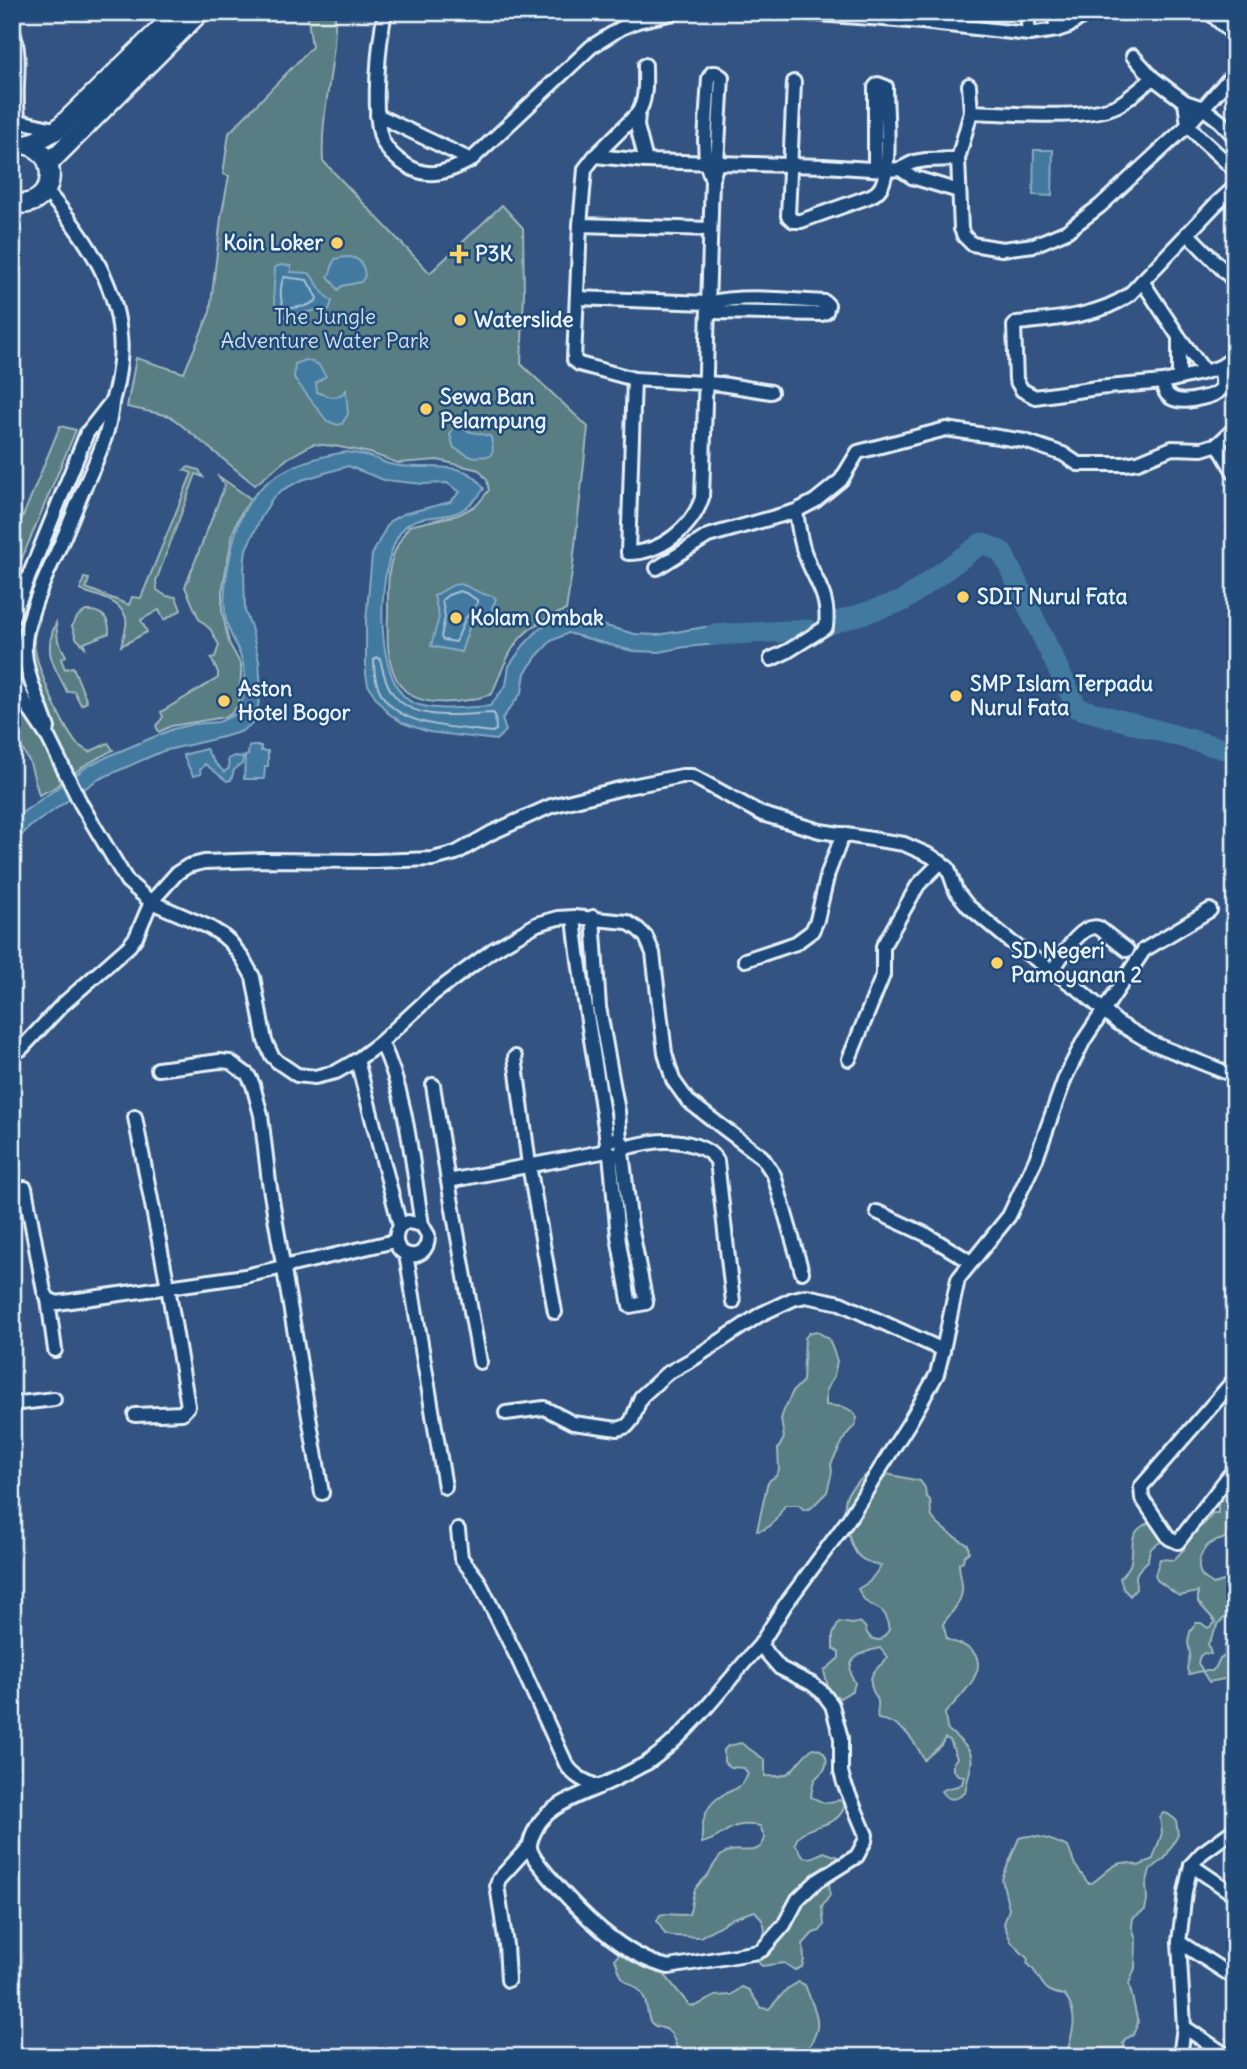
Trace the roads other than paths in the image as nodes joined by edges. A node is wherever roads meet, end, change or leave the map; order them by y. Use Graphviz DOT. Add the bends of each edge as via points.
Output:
graph roads {
  1 [pos="178,12"];
  2 [pos="200,12"];
  3 [pos="385,12"];
  4 [pos="678,12"];
  5 [pos="793,12"];
  6 [pos="1027,12"];
  7 [pos="1054,12"];
  8 [pos="1088,12"];
  9 [pos="1209,12"];
  10 [pos="896,16"];
  11 [pos="922,17"];
  12 [pos="12,30"];
  13 [pos="1057,30"];
  14 [pos="1029,34"];
  15 [pos="1235,36"];
  16 [pos="1133,56"];
  17 [pos="645,65"];
  18 [pos="1235,72"];
  19 [pos="1153,78"];
  20 [pos="794,82"];
  21 [pos="969,85"];
  22 [pos="1185,102"];
  23 [pos="1203,108"];
  24 [pos="971,111"];
  25 [pos="638,113"];
  26 [pos="377,115"];
  27 [pos="1188,125"];
  28 [pos="64,135"];
  29 [pos="1235,137"];
  30 [pos="21,145"];
  31 [pos="595,156"];
  32 [pos="958,159"];
  33 [pos="471,160"];
  34 [pos="646,162"];
  35 [pos="49,163"];
  36 [pos="711,163"];
  37 [pos="790,166"];
  38 [pos="881,169"];
  39 [pos="900,169"];
  40 [pos="1235,170"];
  41 [pos="1235,187"];
  42 [pos="46,191"];
  43 [pos="959,191"];
  44 [pos="13,205"];
  45 [pos="580,225"];
  46 [pos="710,229"];
  47 [pos="1187,233"];
  48 [pos="1142,281"];
  49 [pos="1235,282"];
  50 [pos="577,298"];
  51 [pos="708,308"];
  52 [pos="1179,337"];
  53 [pos="1235,357"];
  54 [pos="1220,367"];
  55 [pos="1205,372"];
  56 [pos="1179,378"];
  57 [pos="634,379"];
  58 [pos="705,382"];
  59 [pos="1163,382"];
  60 [pos="771,392"];
  61 [pos="112,401"];
  62 [pos="1235,428"];
  63 [pos="1218,444"];
  64 [pos="1235,474"];
  65 [pos="796,511"];
  66 [pos="657,568"];
  67 [pos="12,618"];
  68 [pos="771,659"];
  69 [pos="12,679"];
  70 [pos="49,739"];
  71 [pos="843,834"];
  72 [pos="941,862"];
  73 [pos="151,902"];
  74 [pos="1210,910"];
  75 [pos="574,917"];
  76 [pos="593,918"];
  77 [pos="1126,950"];
  78 [pos="745,960"];
  79 [pos="596,967"];
  80 [pos="579,969"];
  81 [pos="1052,971"];
  82 [pos="1102,1010"];
  83 [pos="604,1033"];
  84 [pos="590,1035"];
  85 [pos="381,1042"];
  86 [pos="12,1054"];
  87 [pos="515,1057"];
  88 [pos="849,1059"];
  89 [pos="357,1060"];
  90 [pos="158,1069"];
  91 [pos="1235,1073"];
  92 [pos="611,1075"];
  93 [pos="598,1078"];
  94 [pos="433,1085"];
  95 [pos="135,1117"];
  96 [pos="615,1148"];
  97 [pos="529,1165"];
  98 [pos="448,1181"];
  99 [pos="26,1188"];
  100 [pos="629,1207"];
  101 [pos="615,1209"];
  102 [pos="877,1212"];
  103 [pos="422,1225"];
  104 [pos="400,1226"];
  105 [pos="395,1241"];
  106 [pos="634,1245"];
  107 [pos="620,1248"];
  108 [pos="406,1254"];
  109 [pos="971,1262"];
  110 [pos="284,1267"];
  111 [pos="802,1272"];
  112 [pos="168,1287"];
  113 [pos="48,1299"];
  114 [pos="733,1302"];
  115 [pos="555,1312"];
  116 [pos="55,1350"];
  117 [pos="943,1350"];
  118 [pos="480,1362"];
  119 [pos="1235,1379"];
  120 [pos="54,1399"];
  121 [pos="12,1404"];
  122 [pos="506,1413"];
  123 [pos="135,1415"];
  124 [pos="1235,1468"];
  125 [pos="445,1487"];
  126 [pos="322,1493"];
  127 [pos="458,1530"];
  128 [pos="760,1645"];
  129 [pos="599,1787"];
  130 [pos="1235,1829"];
  131 [pos="530,1845"];
  132 [pos="1191,1865"];
  133 [pos="1235,1895"];
  134 [pos="1179,1942"];
  135 [pos="1235,1978"];
  136 [pos="508,1980"];
  137 [pos="1184,2027"];
  138 [pos="1180,2057"];
  139 [pos="1229,2057"];
  1 -- 28 [label="street"];
  2 -- 28 [label="street"];
  3 -- 26 [label="street"];
  4 -- 33 [label="street" via="638,21 591,47"];
  5 -- 10 [label="street"];
  6 -- 14 [label="street"];
  7 -- 13 [label="street"];
  8 -- 13 [label="street"];
  9 -- 15 [label="street"];
  10 -- 11 [label="street"];
  11 -- 14 [label="street"];
  12 -- 28 [label="street" via="17,49 19,121"];
  13 -- 14 [label="street"];
  16 -- 19 [label="street"];
  17 -- 25 [label="street" via="645,97"];
  18 -- 23 [label="street"];
  19 -- 22 [label="street"];
  19 -- 24 [label="street" via="1124,101 1099,110"];
  20 -- 37 [label="street"];
  21 -- 24 [label="street"];
  22 -- 23 [label="street"];
  22 -- 27 [label="street"];
  23 -- 27 [label="street"];
  23 -- 29 [label="street"];
  24 -- 32 [label="street"];
  25 -- 31 [label="street"];
  25 -- 34 [label="street"];
  26 -- 33 [label="street"];
  26 -- 33 [label="street" via="387,150 417,172 432,175"];
  27 -- 40 [label="street"];
  27 -- 43 [label="street" via="1081,222 1034,245 1002,249 972,244 962,232"];
  28 -- 30 [label="street"];
  28 -- 35 [label="street"];
  30 -- 35 [label="street" via="38,149"];
  31 -- 34 [label="street"];
  31 -- 45 [label="street" via="585,169"];
  32 -- 39 [label="street" via="914,162"];
  32 -- 43 [label="street"];
  34 -- 36 [label="street"];
  35 -- 42 [label="street" via="51,178"];
  36 -- 36 [label="street" via="705,140 709,78 716,73 722,76"];
  36 -- 37 [label="street"];
  36 -- 46 [label="street"];
  37 -- 38 [label="street"];
  37 -- 38 [label="street" via="788,216 794,221 876,194 882,186"];
  38 -- 38 [label="street" via="875,87 878,84 886,87"];
  38 -- 39 [label="street"];
  39 -- 43 [label="street"];
  41 -- 47 [label="street"];
  42 -- 44 [label="street" via="33,202"];
  42 -- 61 [label="street" via="84,240 110,292 121,356"];
  45 -- 46 [label="street"];
  45 -- 50 [label="street"];
  46 -- 51 [label="street"];
  47 -- 48 [label="street"];
  47 -- 49 [label="street"];
  48 -- 52 [label="street"];
  48 -- 59 [label="street" via="1106,308 1016,324 1016,380 1035,397"];
  50 -- 51 [label="street"];
  50 -- 57 [label="street" via="574,360"];
  51 -- 51 [label="street" via="724,299 828,305 822,314"];
  51 -- 58 [label="street"];
  52 -- 55 [label="street"];
  52 -- 56 [label="street"];
  53 -- 54 [label="street"];
  54 -- 55 [label="street"];
  54 -- 59 [label="street" via="1220,390 1190,402 1169,397"];
  55 -- 56 [label="street"];
  56 -- 59 [label="street"];
  57 -- 58 [label="street"];
  57 -- 58 [label="street" via="628,553 647,550 679,534 699,506"];
  58 -- 60 [label="street"];
  61 -- 67 [label="street" via="87,433"];
  61 -- 70 [label="street" via="104,442 41,587 26,639 28,668"];
  62 -- 63 [label="street"];
  63 -- 64 [label="street"];
  63 -- 65 [label="street" via="1171,449 1138,462 1078,464 1025,441 946,429 858,452 843,478"];
  65 -- 66 [label="street" via="708,536"];
  65 -- 68 [label="street" via="804,554 824,594 826,624"];
  69 -- 70 [label="street"];
  70 -- 73 [label="street" via="121,873"];
  71 -- 72 [label="street" via="904,844"];
  71 -- 73 [label="street" via="762,814 695,777 682,776 551,806 456,853 433,859 263,859 195,864 177,873"];
  71 -- 78 [label="street" via="812,932 796,943"];
  72 -- 81 [label="street" via="960,898"];
  72 -- 88 [label="street" via="918,885 883,946 883,975"];
  73 -- 86 [label="street" via="129,946"];
  73 -- 89 [label="street" via="209,927 231,943 253,977 265,1041 278,1062 297,1075 315,1077"];
  74 -- 82 [label="street" via="1143,950"];
  75 -- 76 [label="street"];
  75 -- 80 [label="street"];
  75 -- 85 [label="street" via="537,924 493,950 433,994"];
  76 -- 79 [label="street"];
  76 -- 111 [label="street" via="627,922 646,937 653,953 673,1080 688,1101 762,1157 774,1175"];
  77 -- 81 [label="street" via="1099,928 1089,927"];
  79 -- 80 [label="street"];
  79 -- 83 [label="street"];
  80 -- 84 [label="street"];
  81 -- 82 [label="street"];
  82 -- 91 [label="street" via="1137,1036"];
  82 -- 109 [label="street" via="1069,1068 1036,1159 1009,1216"];
  83 -- 84 [label="street"];
  83 -- 92 [label="street"];
  84 -- 93 [label="street"];
  85 -- 89 [label="street"];
  85 -- 103 [label="street" via="401,1099"];
  87 -- 97 [label="street"];
  89 -- 104 [label="street"];
  90 -- 110 [label="street" via="220,1061 248,1074 261,1115"];
  92 -- 93 [label="street"];
  92 -- 96 [label="street"];
  93 -- 96 [label="street"];
  94 -- 98 [label="street"];
  95 -- 112 [label="street"];
  96 -- 97 [label="street"];
  96 -- 100 [label="street"];
  96 -- 101 [label="street"];
  96 -- 114 [label="street" via="669,1140 713,1154"];
  97 -- 98 [label="street"];
  97 -- 115 [label="street"];
  98 -- 118 [label="street"];
  99 -- 113 [label="street"];
  100 -- 101 [label="street"];
  100 -- 106 [label="street"];
  101 -- 107 [label="street"];
  102 -- 109 [label="street"];
  103 -- 104 [label="street" via="408,1222"];
  103 -- 108 [label="street" via="428,1235 426,1247 418,1254"];
  104 -- 105 [label="street"];
  105 -- 108 [label="street"];
  105 -- 110 [label="street"];
  106 -- 107 [label="street"];
  106 -- 107 [label="street" via="646,1303 631,1306"];
  108 -- 125 [label="street"];
  109 -- 117 [label="street" via="958,1279"];
  110 -- 112 [label="street"];
  110 -- 126 [label="street"];
  112 -- 113 [label="street" via="57,1303"];
  112 -- 123 [label="street" via="188,1406 182,1413"];
  113 -- 116 [label="street"];
  117 -- 122 [label="street" via="840,1304 806,1296 761,1314 666,1374 641,1396 627,1426 573,1423 544,1408"];
  117 -- 128 [label="street" via="937,1374 909,1423"];
  119 -- 124 [label="street" via="1141,1487 1142,1499 1169,1538 1178,1542"];
  120 -- 121 [label="street"];
  127 -- 129 [label="street" via="461,1558 478,1580 566,1764 571,1773"];
  128 -- 129 [label="street" via="704,1713 657,1756"];
  128 -- 131 [label="street" via="780,1668 812,1684 832,1705 841,1738 841,1772 866,1835 857,1856 798,1899 784,1925 762,1950 664,1966 637,1954 604,1933 566,1898 533,1856"];
  129 -- 131 [label="street" via="540,1821"];
  130 -- 132 [label="street"];
  131 -- 136 [label="street" via="497,1885"];
  132 -- 133 [label="street"];
  132 -- 134 [label="street"];
  134 -- 135 [label="street"];
  134 -- 137 [label="street"];
  137 -- 138 [label="street"];
  137 -- 139 [label="street"];
}
